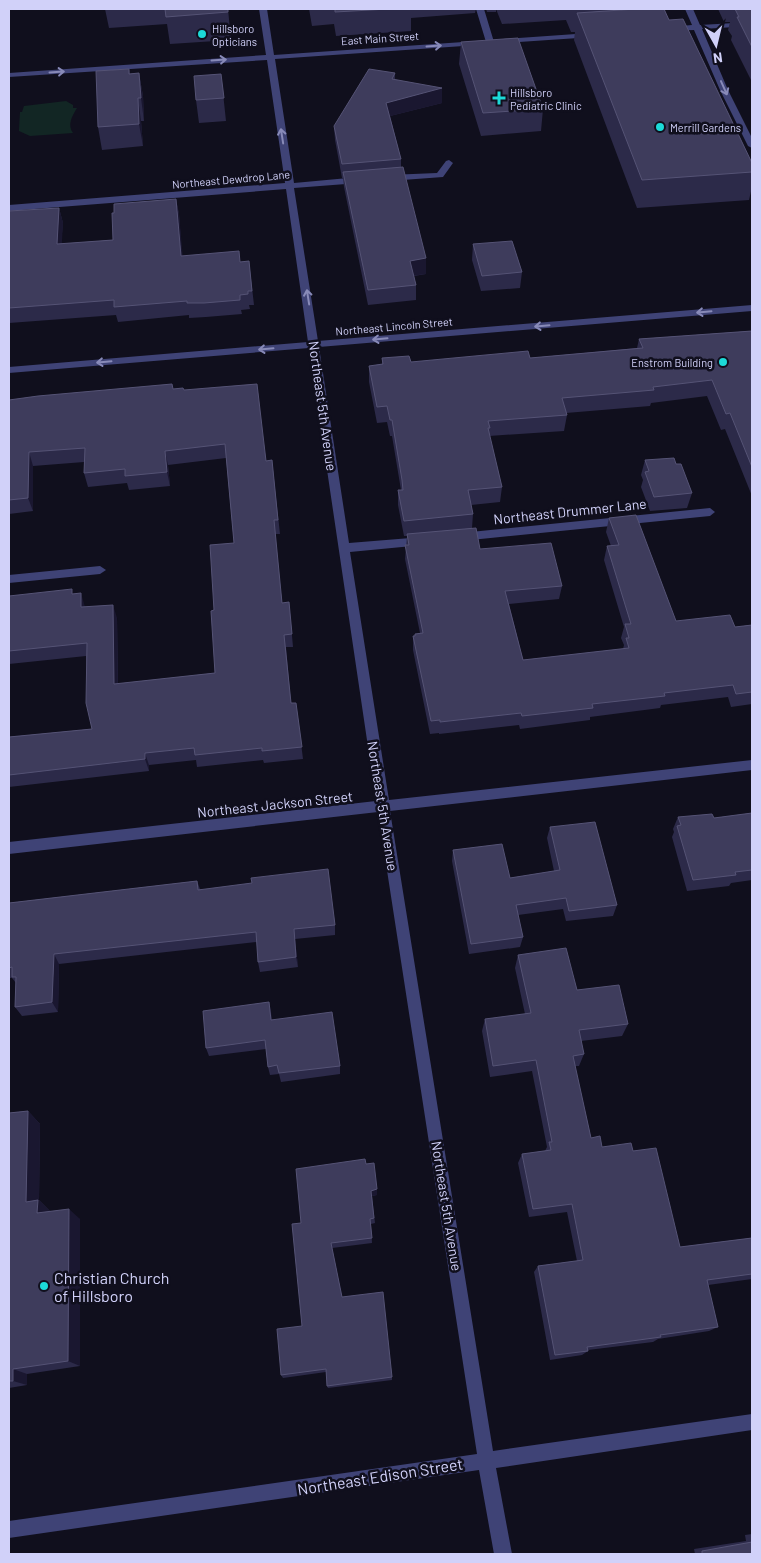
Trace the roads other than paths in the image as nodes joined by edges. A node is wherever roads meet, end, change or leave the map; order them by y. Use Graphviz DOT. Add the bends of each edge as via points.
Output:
graph roads {
  1 [pos="263,9"];
  2 [pos="480,9"];
  3 [pos="689,9"];
  4 [pos="752,24"];
  5 [pos="698,27"];
  6 [pos="661,30"];
  7 [pos="597,34"];
  8 [pos="490,42"];
  9 [pos="270,57"];
  10 [pos="9,75"];
  11 [pos="752,146"];
  12 [pos="448,163"];
  13 [pos="290,185"];
  14 [pos="9,208"];
  15 [pos="752,308"];
  16 [pos="314,345"];
  17 [pos="9,370"];
  18 [pos="710,512"];
  19 [pos="453,538"];
  20 [pos="434,540"];
  21 [pos="344,548"];
  22 [pos="100,570"];
  23 [pos="9,579"];
  24 [pos="752,765"];
  25 [pos="384,807"];
  26 [pos="9,848"];
  27 [pos="752,1422"];
  28 [pos="486,1460"];
  29 [pos="9,1530"];
  30 [pos="503,1554"];
  1 -- 9 [label="street, Northeast 5th Avenue"];
  2 -- 8 [label="street"];
  3 -- 5 [label="street"];
  4 -- 5 [label="street"];
  5 -- 6 [label="street"];
  5 -- 11 [label="street, one-way"];
  7 -- 8 [label="street, East Main Street"];
  9 -- 8 [label="street, East Main Street, one-way"];
  10 -- 9 [label="street, East Main Street, one-way"];
  13 -- 9 [label="street, Northeast 5th Avenue, one-way"];
  12 -- 13 [label="street, Northeast Dewdrop Lane" via="440,175"];
  13 -- 14 [label="street, Northeast Dewdrop Lane"];
  16 -- 13 [label="street, Northeast 5th Avenue, one-way"];
  15 -- 16 [label="street, Northeast Lincoln Street, one-way"];
  16 -- 17 [label="street, Northeast Lincoln Street, one-way"];
  16 -- 21 [label="street, Northeast 5th Avenue"];
  18 -- 19 [label="street, Northeast Drummer Lane"];
  20 -- 21 [label="street"];
  21 -- 25 [label="street, Northeast 5th Avenue"];
  22 -- 23 [label="street"];
  24 -- 25 [label="street, Northeast Jackson Street"];
  25 -- 26 [label="street, Northeast Jackson Street"];
  25 -- 28 [label="street, Northeast 5th Avenue"];
  27 -- 28 [label="street, Northeast Edison Street"];
  28 -- 29 [label="street, Northeast Edison Street"];
  28 -- 30 [label="street, Northeast 5th Avenue"];
}
